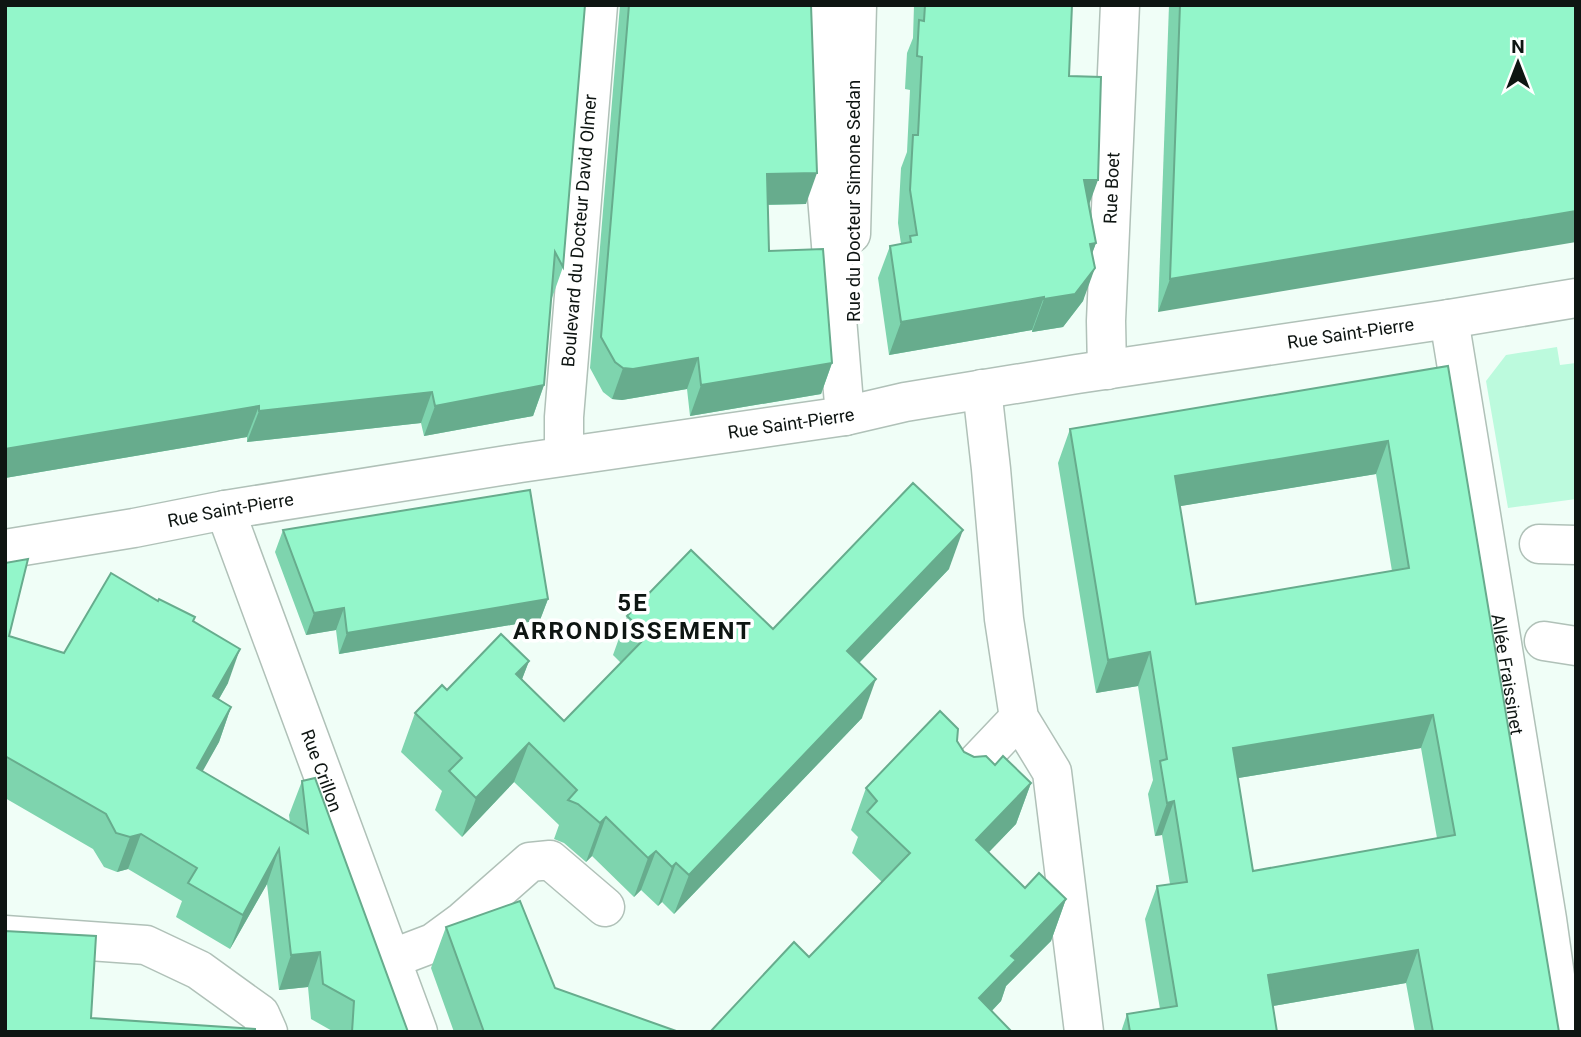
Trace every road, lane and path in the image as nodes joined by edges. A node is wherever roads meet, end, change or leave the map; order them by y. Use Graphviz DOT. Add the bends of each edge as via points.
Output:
graph roads {
  1 [pos="598,5"];
  2 [pos="821,5"];
  3 [pos="857,5"];
  4 [pos="1120,5"];
  5 [pos="1576,298"];
  6 [pos="1449,319"];
  7 [pos="1107,370"];
  8 [pos="982,389"];
  9 [pos="844,406"];
  10 [pos="564,456"];
  11 [pos="225,510"];
  12 [pos="5,549"];
  13 [pos="1019,718"];
  14 [pos="963,777"];
  15 [pos="606,907"];
  16 [pos="5,935"];
  17 [pos="391,959"];
  18 [pos="268,1032"];
  19 [pos="418,1032"];
  20 [pos="1084,1032"];
  21 [pos="1563,1032"];
  1 -- 10 [label="street, Boulevard du Docteur David Olmer"];
  2 -- 9 [label="street, Rue du Docteur Simone Sedan" via="826,184"];
  3 -- 9 [label="street, Rue du Docteur Simone Sedan" via="851,244 854,360"];
  4 -- 7 [label="street, Rue Boet"];
  5 -- 6 [label="street, Rue Saint-Pierre"];
  6 -- 7 [label="street, Rue Saint-Pierre"];
  6 -- 21 [label="street, Allée Fraissinet"];
  7 -- 8 [label="street, Rue Saint-Pierre"];
  8 -- 9 [label="street, Rue Saint-Pierre"];
  8 -- 13 [label="street" via="1004,619"];
  9 -- 10 [label="street, Rue Saint-Pierre"];
  10 -- 11 [label="street, Rue Saint-Pierre"];
  11 -- 12 [label="street, Rue Saint-Pierre"];
  11 -- 17 [label="street, Rue Crillon"];
  13 -- 14 [label="street"];
  13 -- 20 [label="street" via="1052,772"];
  15 -- 17 [label="street" via="550,860 530,862 433,943"];
  16 -- 18 [label="street" via="146,945 199,970 260,1014"];
  17 -- 19 [label="street, Rue Crillon"];
}
